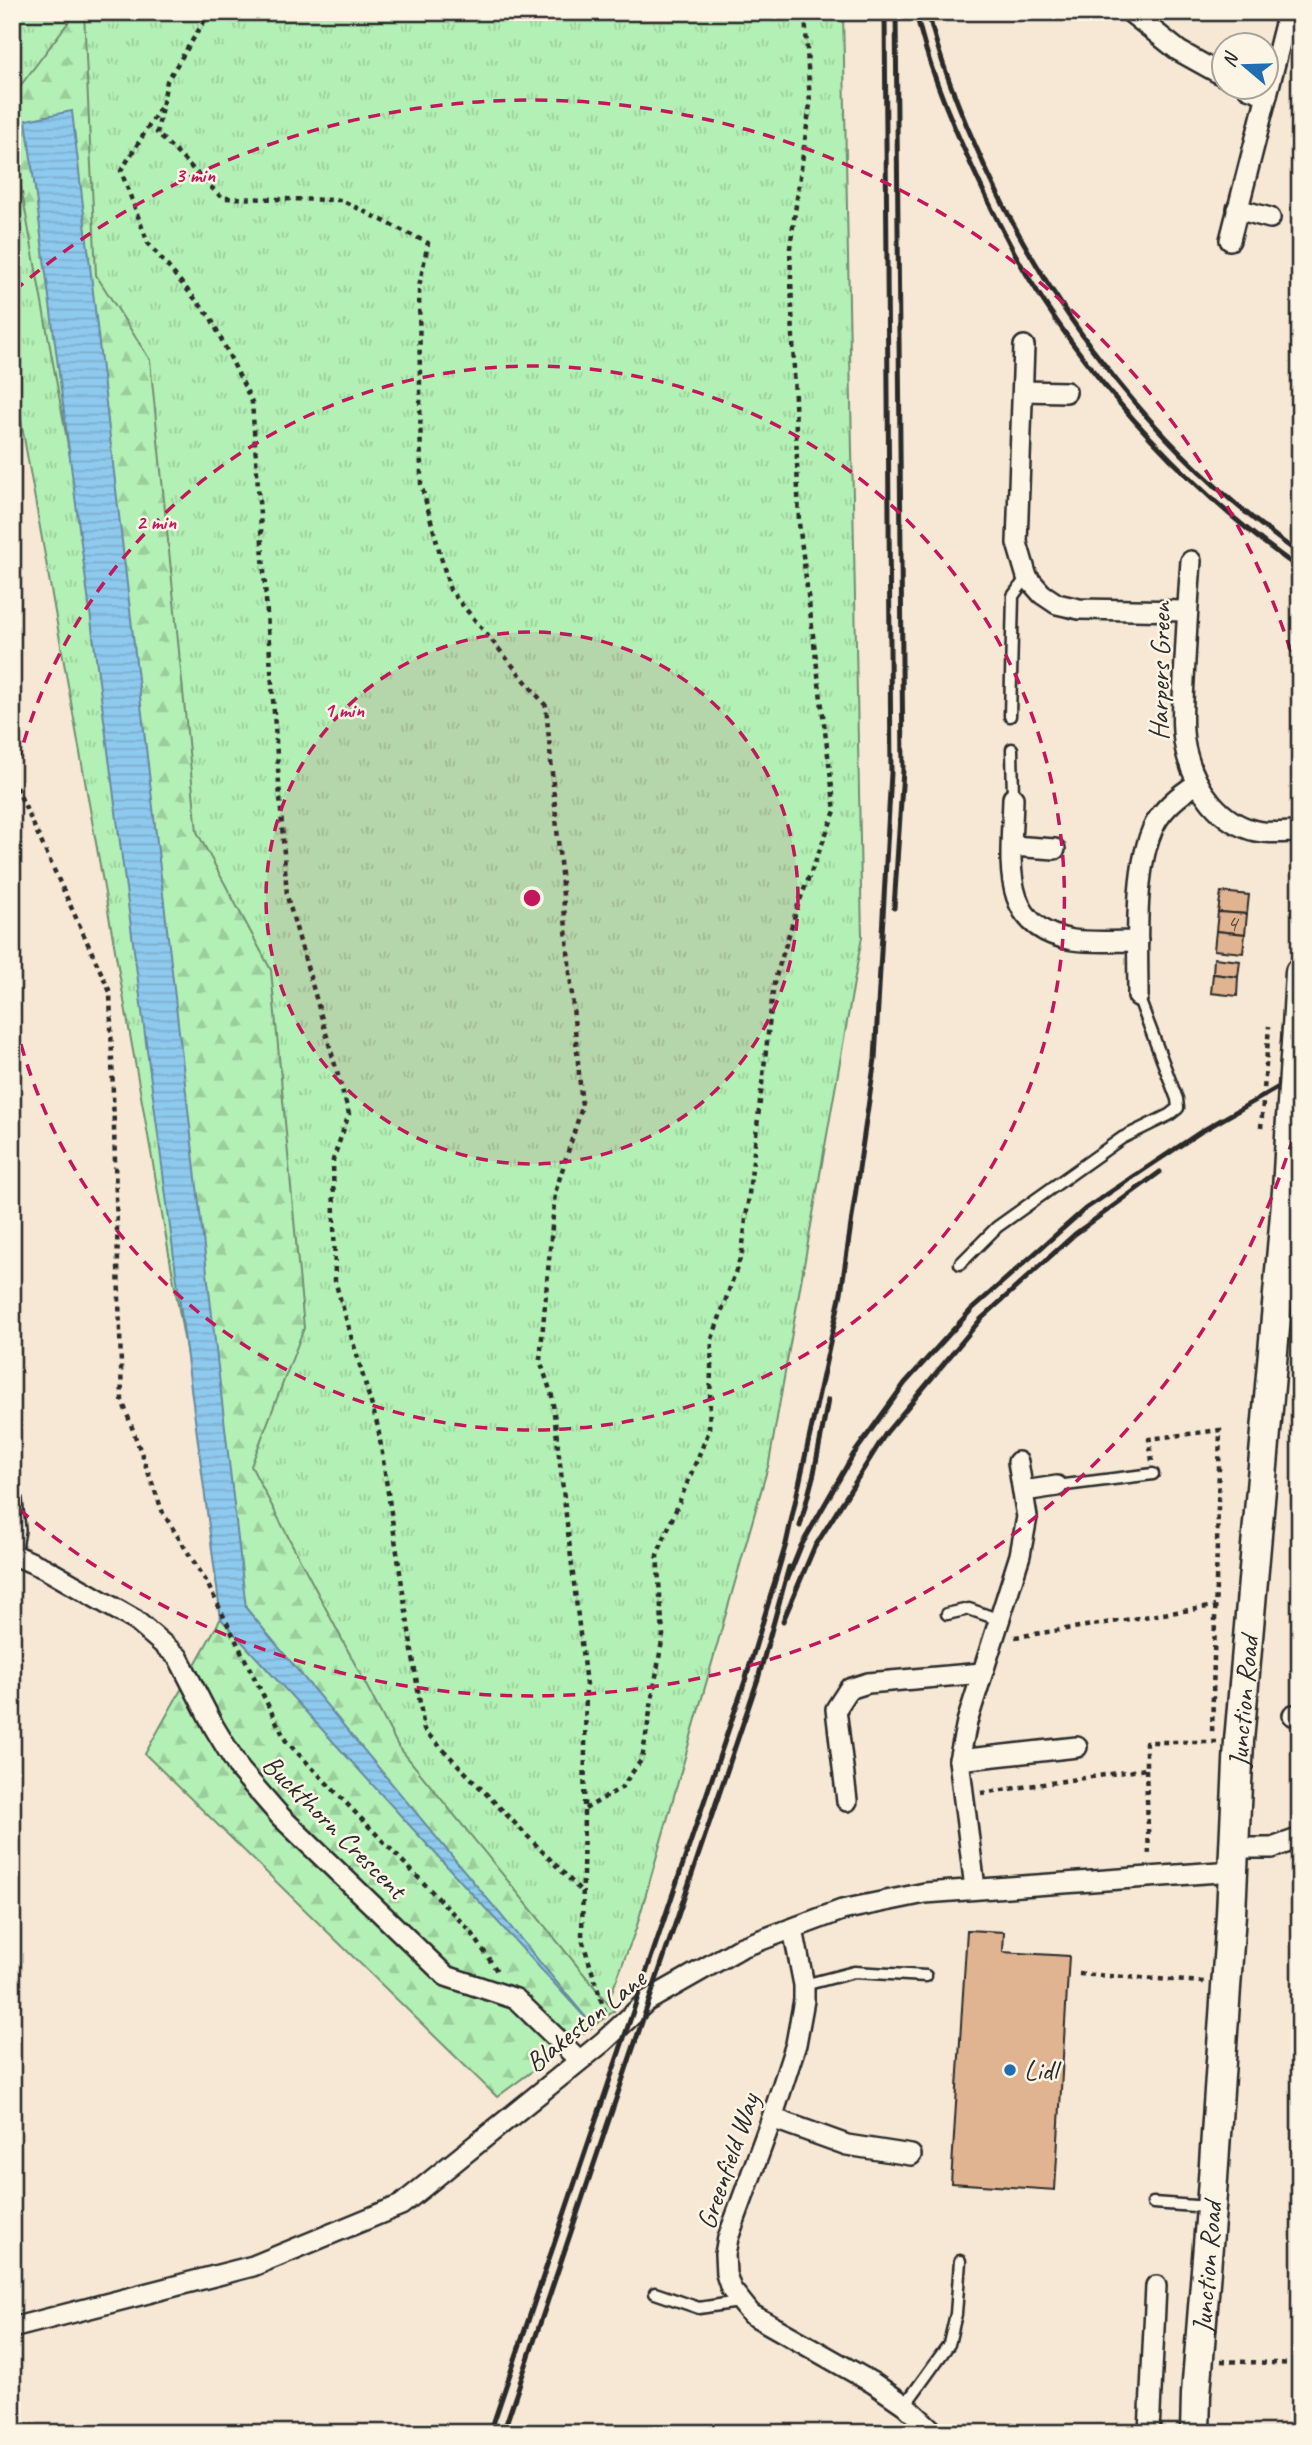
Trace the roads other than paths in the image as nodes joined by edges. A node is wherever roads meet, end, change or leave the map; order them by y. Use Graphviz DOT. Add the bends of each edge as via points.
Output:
graph roads {
  1 [pos="1130,12"];
  2 [pos="1288,12"];
  3 [pos="1280,44"];
  4 [pos="1210,68"];
  5 [pos="1265,102"];
  6 [pos="1237,209"];
  7 [pos="1270,218"];
  8 [pos="1230,240"];
  9 [pos="1024,346"];
  10 [pos="1023,391"];
  11 [pos="1066,392"];
  12 [pos="1191,561"];
  13 [pos="1027,577"];
  14 [pos="1187,611"];
  15 [pos="1010,716"];
  16 [pos="1012,749"];
  17 [pos="1198,783"];
  18 [pos="1013,798"];
  19 [pos="1300,832"];
  20 [pos="1012,846"];
  21 [pos="1055,849"];
  22 [pos="1138,941"];
  23 [pos="1300,972"];
  24 [pos="1138,996"];
  25 [pos="960,1264"];
  26 [pos="1018,1462"];
  27 [pos="1153,1474"];
  28 [pos="1057,1486"];
  29 [pos="1024,1491"];
  30 [pos="12,1500"];
  31 [pos="12,1547"];
  32 [pos="12,1554"];
  33 [pos="947,1614"];
  34 [pos="1000,1620"];
  35 [pos="982,1674"];
  36 [pos="1077,1747"];
  37 [pos="959,1760"];
  38 [pos="847,1801"];
  39 [pos="1300,1838"];
  40 [pos="1233,1859"];
  41 [pos="975,1888"];
  42 [pos="793,1928"];
  43 [pos="926,1976"];
  44 [pos="804,1985"];
  45 [pos="579,2060"];
  46 [pos="772,2118"];
  47 [pos="911,2155"];
  48 [pos="1153,2203"];
  49 [pos="1211,2207"];
  50 [pos="960,2261"];
  51 [pos="1156,2286"];
  52 [pos="655,2293"];
  53 [pos="739,2302"];
  54 [pos="12,2328"];
  55 [pos="905,2405"];
  56 [pos="935,2433"];
  57 [pos="1149,2433"];
  58 [pos="1195,2433"];
  1 -- 4 [label="street" via="1179,51"];
  2 -- 3 [label="street"];
  5 -- 6 [label="street"];
  6 -- 7 [label="street"];
  6 -- 8 [label="street"];
  9 -- 10 [label="street"];
  10 -- 11 [label="street"];
  10 -- 13 [label="street" via="1017,543"];
  12 -- 14 [label="street, Harpers Green"];
  13 -- 14 [label="street" via="1057,604 1079,610"];
  13 -- 15 [label="lane" via="1013,596"];
  14 -- 17 [label="street, Harpers Green" via="1183,720 1186,754"];
  16 -- 18 [label="lane"];
  17 -- 19 [label="street, Harpers Green" via="1220,812 1237,824 1256,831"];
  17 -- 22 [label="street" via="1178,796 1152,831 1142,861"];
  18 -- 20 [label="street"];
  20 -- 21 [label="street"];
  20 -- 22 [label="street" via="1011,884 1021,910 1042,930 1072,940"];
  22 -- 24 [label="street"];
  23 -- 40 [label="main road, Junction Road, bridge" via="1283,1027 1291,1118 1287,1191 1226,1742"];
  24 -- 25 [label="lane" via="1178,1108 1122,1138 997,1227"];
  26 -- 29 [label="street"];
  27 -- 28 [label="lane"];
  28 -- 29 [label="street"];
  29 -- 34 [label="street" via="1027,1517 1023,1542"];
  30 -- 31 [label="street"];
  32 -- 45 [label="street, Buckthorn Crescent" via="135,1620 178,1657 240,1770 281,1817 446,1976 516,1999"];
  33 -- 34 [label="lane" via="969,1609"];
  34 -- 35 [label="street"];
  35 -- 37 [label="street"];
  35 -- 38 [label="street" via="868,1683 849,1689 836,1709"];
  36 -- 37 [label="street"];
  37 -- 41 [label="street"];
  39 -- 40 [label="street, Blakeston Lane"];
  40 -- 41 [label="street, Blakeston Lane" via="1150,1875"];
  40 -- 49 [label="main road, Junction Road"];
  41 -- 42 [label="street, Blakeston Lane" via="842,1910"];
  42 -- 44 [label="street, Greenfield Way"];
  42 -- 45 [label="street, Blakeston Lane" via="742,1947 648,2001"];
  43 -- 44 [label="lane" via="854,1972"];
  44 -- 46 [label="street, Greenfield Way" via="796,2044"];
  45 -- 54 [label="street, Blakeston Lane" via="401,2205 253,2266"];
  46 -- 47 [label="street" via="848,2146"];
  46 -- 53 [label="street, Greenfield Way" via="725,2254 726,2274"];
  48 -- 49 [label="lane"];
  49 -- 58 [label="main road, Junction Road"];
  50 -- 55 [label="lane" via="949,2344"];
  51 -- 57 [label="street"];
  52 -- 53 [label="lane" via="699,2308"];
  53 -- 55 [label="street" via="751,2314"];
  55 -- 56 [label="street"];
}
